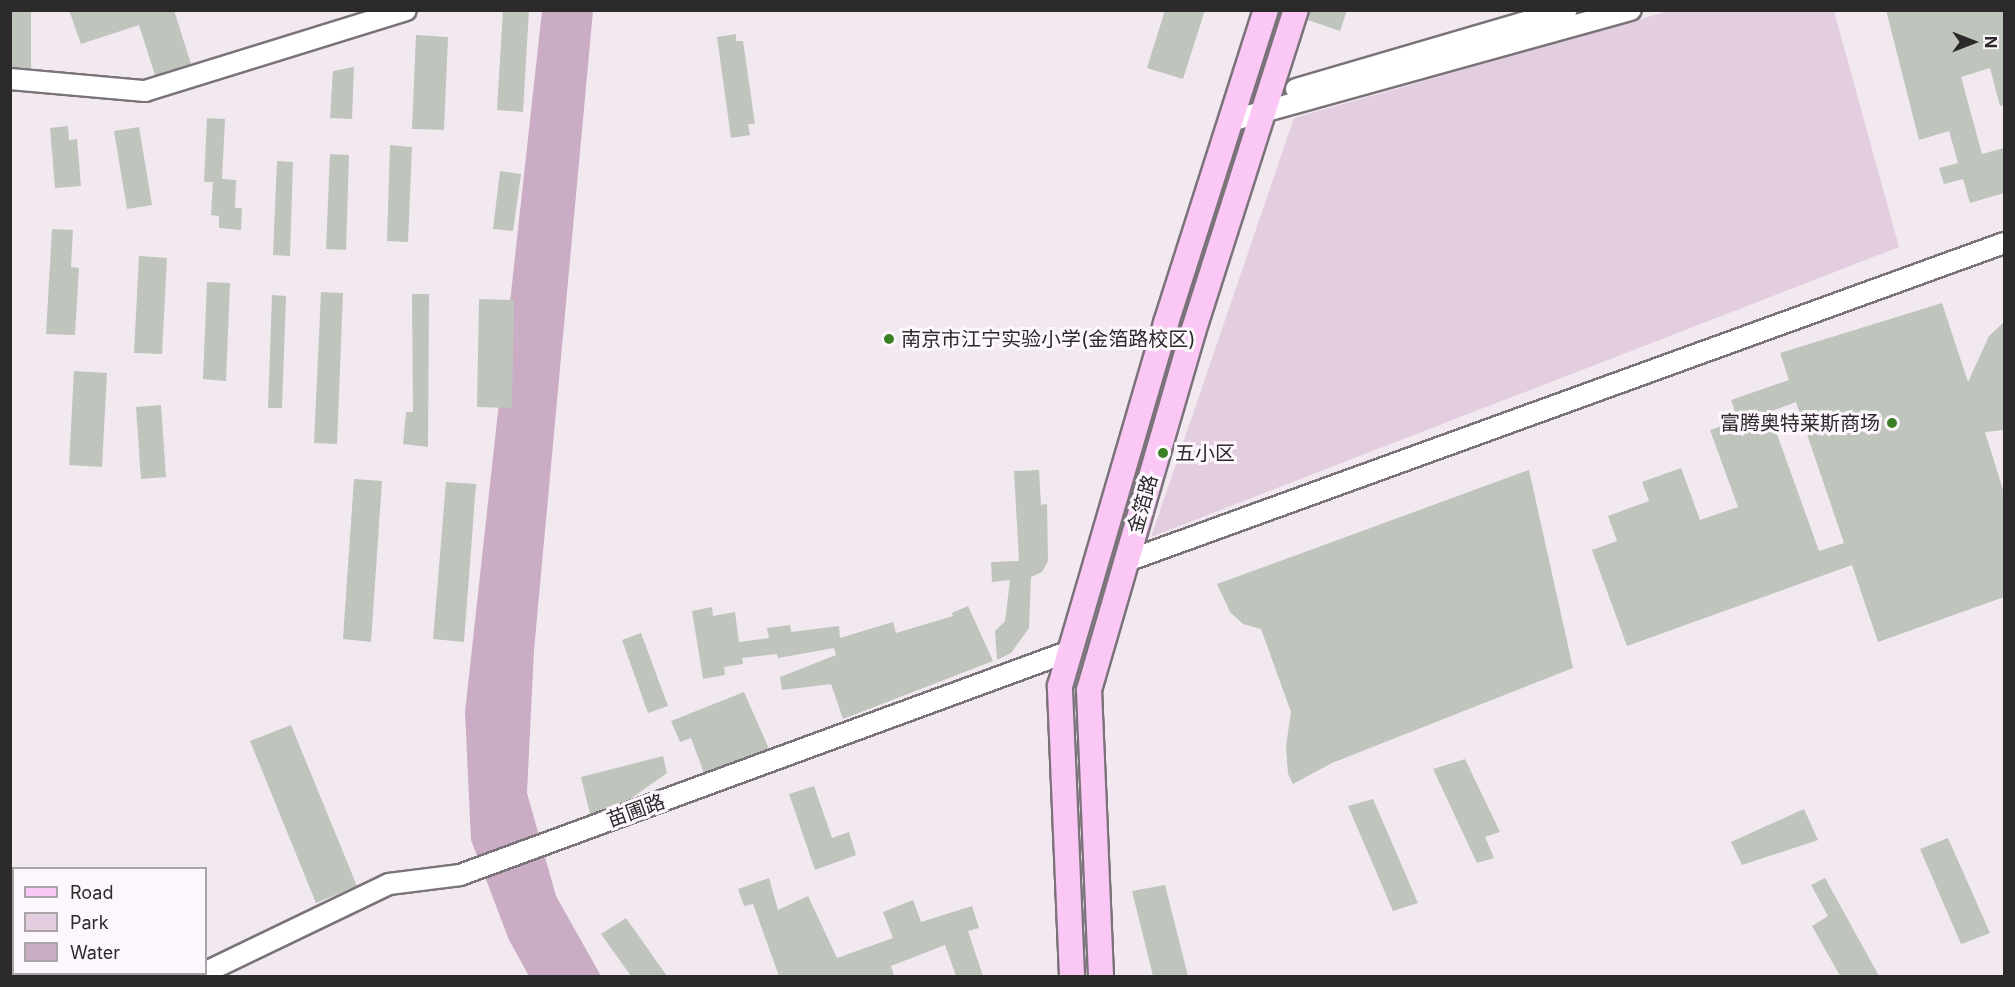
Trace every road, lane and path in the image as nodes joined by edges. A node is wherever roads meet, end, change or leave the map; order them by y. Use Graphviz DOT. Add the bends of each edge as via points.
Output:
graph roads {
  1 [pos="406,10"];
  2 [pos="1266,10"];
  3 [pos="1296,10"];
  4 [pos="1567,10"];
  5 [pos="1631,10"];
  6 [pos="10,79"];
  7 [pos="1266,104"];
  8 [pos="1233,114"];
  9 [pos="2004,243"];
  10 [pos="1126,561"];
  11 [pos="1070,651"];
  12 [pos="207,972"];
  13 [pos="1072,976"];
  14 [pos="1101,976"];
  1 -- 6 [label="street" via="145,91"];
  2 -- 8 [label="main road, 金箔路"];
  3 -- 7 [label="main road, 金箔路"];
  4 -- 7 [label="street"];
  5 -- 7 [label="street"];
  7 -- 8 [label="street"];
  7 -- 10 [label="main road, 金箔路"];
  8 -- 11 [label="main road, 金箔路" via="1166,323"];
  9 -- 10 [label="street"];
  10 -- 14 [label="main road, 金箔路" via="1089,690"];
  11 -- 12 [label="street, 苗圃路" via="460,875 389,884"];
  11 -- 13 [label="main road, 金箔路" via="1060,686"];
}
